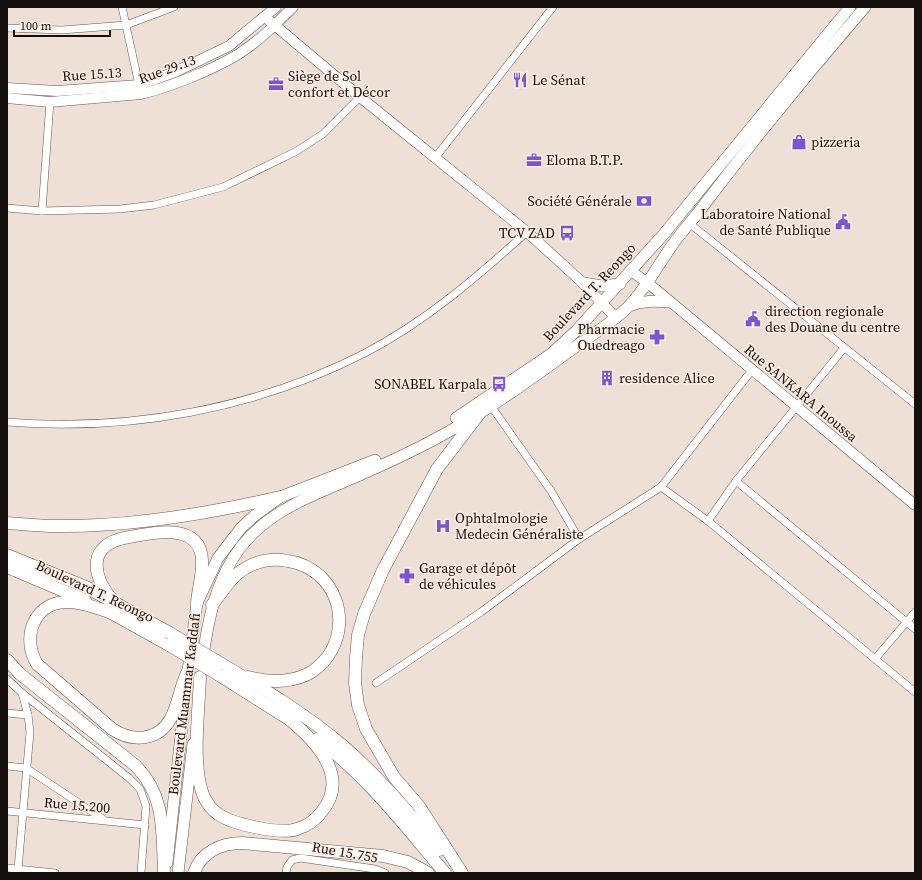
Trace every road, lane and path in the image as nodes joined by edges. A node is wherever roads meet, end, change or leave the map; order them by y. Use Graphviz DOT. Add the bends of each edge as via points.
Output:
graph roads {
  1 [pos="122,7"];
  2 [pos="174,7"];
  3 [pos="276,7"];
  4 [pos="293,7"];
  5 [pos="553,7"];
  6 [pos="850,7"];
  7 [pos="865,7"];
  8 [pos="265,17"];
  9 [pos="126,25"];
  10 [pos="274,26"];
  11 [pos="7,28"];
  12 [pos="139,85"];
  13 [pos="7,88"];
  14 [pos="360,96"];
  15 [pos="7,98"];
  16 [pos="50,102"];
  17 [pos="435,158"];
  18 [pos="7,208"];
  19 [pos="42,211"];
  20 [pos="689,223"];
  21 [pos="527,232"];
  22 [pos="630,270"];
  23 [pos="582,283"];
  24 [pos="648,283"];
  25 [pos="620,284"];
  26 [pos="670,302"];
  27 [pos="601,304"];
  28 [pos="629,306"];
  29 [pos="616,318"];
  30 [pos="844,348"];
  31 [pos="752,370"];
  32 [pos="915,404"];
  33 [pos="491,406"];
  34 [pos="795,406"];
  35 [pos="479,414"];
  36 [pos="7,422"];
  37 [pos="736,481"];
  38 [pos="660,487"];
  39 [pos="280,497"];
  40 [pos="297,501"];
  41 [pos="915,505"];
  42 [pos="254,516"];
  43 [pos="708,521"];
  44 [pos="7,523"];
  45 [pos="579,539"];
  46 [pos="7,555"];
  47 [pos="7,567"];
  48 [pos="197,603"];
  49 [pos="212,605"];
  50 [pos="113,607"];
  51 [pos="915,612"];
  52 [pos="906,622"];
  53 [pos="915,629"];
  54 [pos="876,659"];
  55 [pos="7,660"];
  56 [pos="219,669"];
  57 [pos="188,671"];
  58 [pos="240,675"];
  59 [pos="200,677"];
  60 [pos="7,679"];
  61 [pos="376,683"];
  62 [pos="915,692"];
  63 [pos="22,693"];
  64 [pos="7,713"];
  65 [pos="28,715"];
  66 [pos="289,719"];
  67 [pos="7,766"];
  68 [pos="26,768"];
  69 [pos="7,811"];
  70 [pos="22,813"];
  71 [pos="104,820"];
  72 [pos="145,825"];
  73 [pos="7,868"];
  74 [pos="18,869"];
  75 [pos="55,873"];
  76 [pos="141,873"];
  77 [pos="165,873"];
  78 [pos="178,873"];
  79 [pos="194,873"];
  80 [pos="286,873"];
  81 [pos="385,873"];
  82 [pos="428,873"];
  83 [pos="445,873"];
  84 [pos="457,873"];
  85 [pos="462,873"];
  1 -- 9 [label="street"];
  2 -- 9 [label="street"];
  3 -- 8 [label="main road, Rue 15.13"];
  4 -- 10 [label="main road, Rue 29.13"];
  5 -- 17 [label="street"];
  6 -- 22 [label="main road, Boulevard T. Reongo" via="668,229"];
  7 -- 20 [label="main road, Boulevard T. Reongo"];
  8 -- 10 [label="main road"];
  8 -- 12 [label="main road, Rue 15.13" via="229,46 175,72"];
  9 -- 11 [label="street" via="62,30"];
  9 -- 12 [label="street"];
  10 -- 14 [label="main road"];
  10 -- 16 [label="main road, Rue 29.13" via="238,54 158,89 141,94"];
  12 -- 13 [label="main road, Rue 15.13" via="57,90"];
  14 -- 17 [label="main road"];
  14 -- 19 [label="street" via="323,134 295,152 223,187 154,206"];
  15 -- 16 [label="main road, Rue 29.13"];
  16 -- 19 [label="street"];
  17 -- 21 [label="main road"];
  18 -- 19 [label="street"];
  20 -- 24 [label="main road, Boulevard T. Reongo"];
  20 -- 30 [label="street"];
  21 -- 23 [label="main road"];
  21 -- 36 [label="street" via="475,279 414,323 366,352 315,376 263,395 173,415 74,425"];
  22 -- 24 [label="main road, Rue SANKARA Inoussa"];
  22 -- 25 [label="main road, Boulevard T. Reongo"];
  23 -- 25 [label="main road" via="602,286"];
  23 -- 27 [label="main road"];
  24 -- 26 [label="main road, Rue SANKARA Inoussa"];
  24 -- 28 [label="main road, Boulevard T. Reongo"];
  25 -- 27 [label="main road, Boulevard T. Reongo"];
  26 -- 28 [label="main road" via="650,300"];
  26 -- 31 [label="main road, Rue SANKARA Inoussa"];
  27 -- 29 [label="main road"];
  27 -- 39 [label="main road, Boulevard T. Reongo" via="551,354 453,420 371,462"];
  28 -- 29 [label="main road, Boulevard T. Reongo"];
  29 -- 33 [label="main road, Boulevard T. Reongo"];
  30 -- 32 [label="street"];
  30 -- 34 [label="street"];
  31 -- 34 [label="main road, Rue SANKARA Inoussa"];
  31 -- 38 [label="street"];
  33 -- 35 [label="main road, Boulevard T. Reongo"];
  33 -- 45 [label="street" via="551,491"];
  34 -- 37 [label="street"];
  34 -- 41 [label="main road, Rue SANKARA Inoussa"];
  35 -- 40 [label="main road, Boulevard T. Reongo" via="384,464"];
  35 -- 85 [label="highway" via="437,469 383,570 358,635 355,683 358,705 366,730 394,777 419,806"];
  37 -- 43 [label="street"];
  37 -- 52 [label="street"];
  38 -- 43 [label="street"];
  38 -- 45 [label="street"];
  39 -- 42 [label="main road, Boulevard T. Reongo"];
  39 -- 44 [label="highway" via="234,508 134,523 55,526"];
  40 -- 49 [label="main road, Boulevard Muammar Kaddafi" via="272,517 239,550 227,567"];
  42 -- 48 [label="main road, Boulevard Muammar Kaddafi" via="241,528 218,558"];
  43 -- 54 [label="street"];
  45 -- 61 [label="street" via="481,612"];
  46 -- 50 [label="highway" via="86,587"];
  47 -- 50 [label="highway, Boulevard T. Reongo"];
  48 -- 50 [label="highway" via="202,562 200,549 194,540 185,534 172,532 120,539 108,544 99,552 99,579"];
  48 -- 57 [label="main road, Boulevard Muammar Kaddafi"];
  49 -- 58 [label="highway" via="235,575 257,562 277,559 296,562 312,569 332,590 340,621 336,640 328,657 312,671 292,680 274,682"];
  49 -- 59 [label="main road, Boulevard Muammar Kaddafi"];
  50 -- 56 [label="highway, Boulevard T. Reongo, bridge" via="169,645"];
  50 -- 56 [label="highway, bridge" via="168,632"];
  50 -- 57 [label="highway" via="74,602 59,603 48,608 37,618 30,633 32,656 37,664 112,729 121,735 135,738 150,736 171,718"];
  51 -- 52 [label="street"];
  52 -- 53 [label="street"];
  52 -- 54 [label="street"];
  54 -- 62 [label="street"];
  55 -- 77 [label="highway" via="20,674 145,775 153,788 160,812"];
  56 -- 58 [label="highway"];
  56 -- 66 [label="highway"];
  57 -- 77 [label="main road, Boulevard Muammar Kaddafi"];
  58 -- 84 [label="highway" via="288,704 342,745 402,805"];
  59 -- 66 [label="highway" via="198,771 204,798 218,814 233,821 258,827 296,830 314,820 326,806 331,795 330,765 306,734"];
  59 -- 78 [label="main road, Boulevard Muammar Kaddafi"];
  60 -- 63 [label="street"];
  63 -- 65 [label="street"];
  63 -- 72 [label="street" via="140,789 146,806"];
  64 -- 65 [label="street"];
  65 -- 68 [label="street" via="30,732"];
  66 -- 83 [label="highway" via="332,751 375,791"];
  67 -- 68 [label="street"];
  68 -- 70 [label="street"];
  68 -- 71 [label="street"];
  69 -- 70 [label="street, Rue 15.200"];
  70 -- 71 [label="street, Rue 15.200"];
  70 -- 74 [label="street"];
  71 -- 72 [label="street, Rue 15.200"];
  72 -- 76 [label="street"];
  73 -- 74 [label="street"];
  74 -- 75 [label="street"];
  79 -- 82 [label="highway" via="210,851 230,843 383,856 408,862"];
  80 -- 81 [label="street, Rue 15.755" via="292,860 300,858 375,869"];
}
